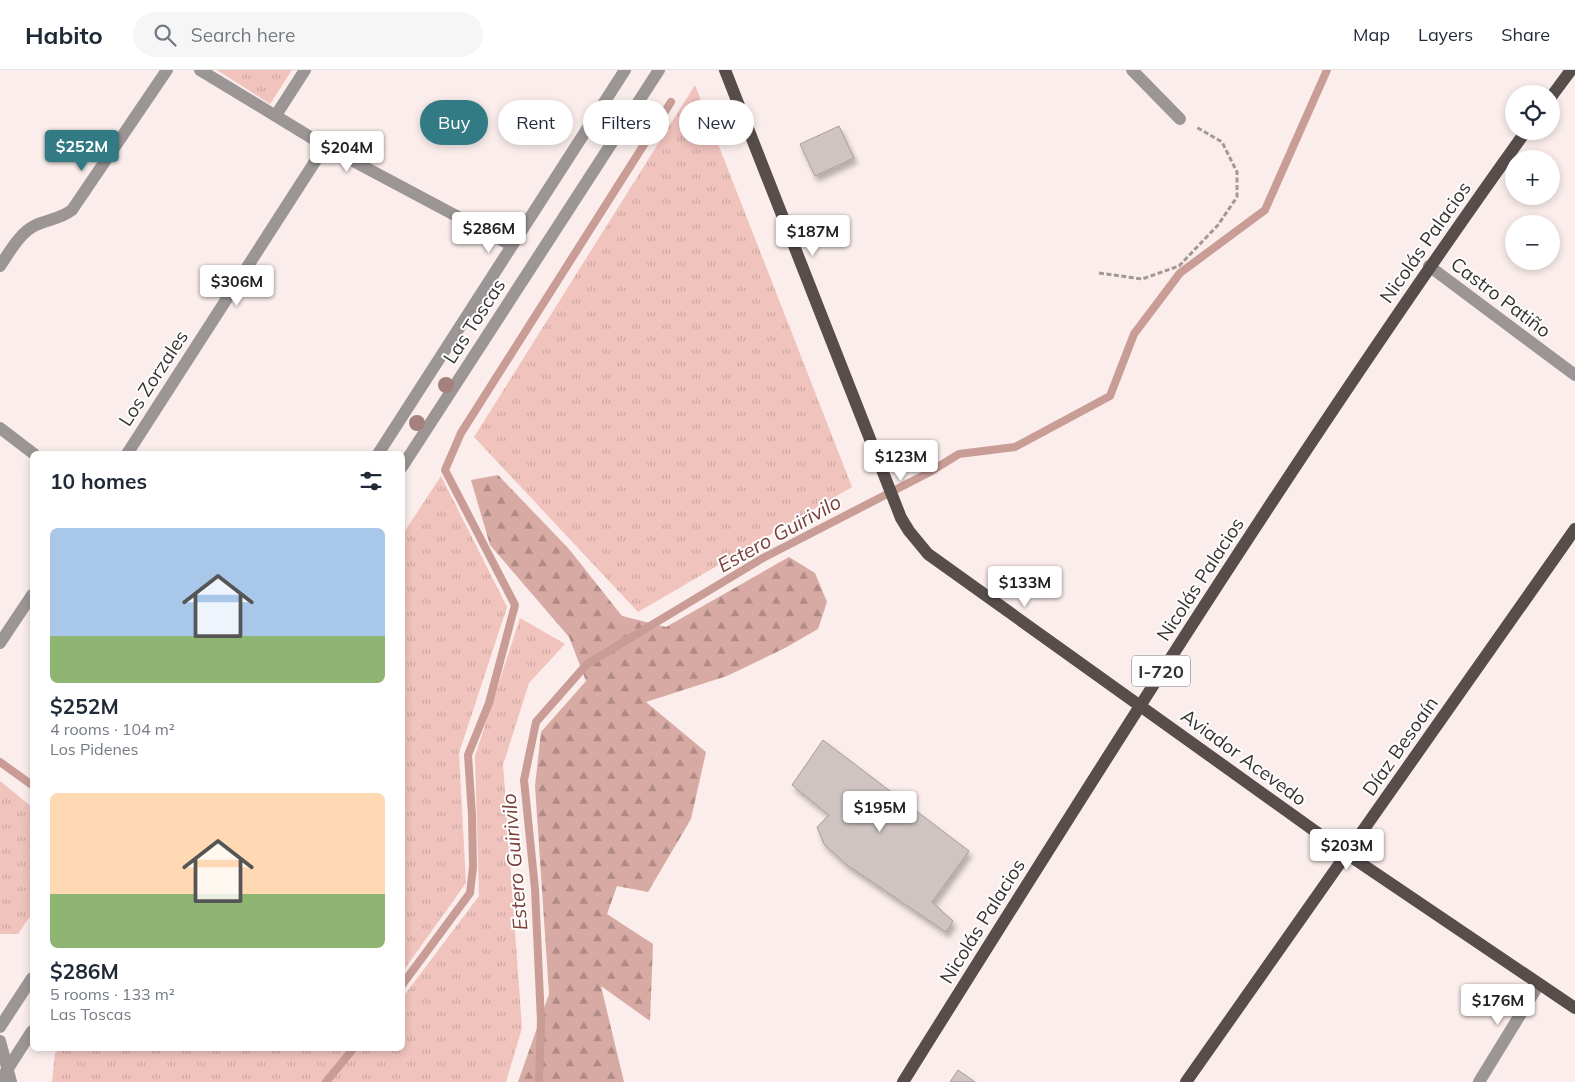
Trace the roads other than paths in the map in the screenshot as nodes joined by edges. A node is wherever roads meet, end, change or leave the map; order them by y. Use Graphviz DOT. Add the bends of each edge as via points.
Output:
graph roads {
  1 [pos="167,70"];
  2 [pos="200,70"];
  3 [pos="305,70"];
  4 [pos="625,70"];
  5 [pos="659,70"];
  6 [pos="725,70"];
  7 [pos="1132,70"];
  8 [pos="1571,70"];
  9 [pos="1560,85"];
  10 [pos="276,115"];
  11 [pos="1180,119"];
  12 [pos="1520,140"];
  13 [pos="325,146"];
  14 [pos="511,245"];
  15 [pos="0,266"];
  16 [pos="1429,266"];
  17 [pos="1575,375"];
  18 [pos="0,428"];
  19 [pos="30,451"];
  20 [pos="129,451"];
  21 [pos="380,451"];
  22 [pos="405,462"];
  23 [pos="1575,529"];
  24 [pos="30,598"];
  25 [pos="0,643"];
  26 [pos="1140,705"];
  27 [pos="1347,854"];
  28 [pos="30,981"];
  29 [pos="1539,984"];
  30 [pos="1575,1008"];
  31 [pos="0,1027"];
  32 [pos="30,1035"];
  33 [pos="0,1041"];
  34 [pos="6,1078"];
  35 [pos="903,1082"];
  36 [pos="1186,1082"];
  37 [pos="1480,1082"];
  1 -- 15 [label="street" via="72,210 52,221 34,225"];
  2 -- 10 [label="street"];
  3 -- 10 [label="street"];
  4 -- 14 [label="street, Las Toscas"];
  5 -- 22 [label="street, Las Toscas"];
  6 -- 26 [label="main road, Aviador Acevedo" via="901,518 918,543 939,564"];
  7 -- 11 [label="street"];
  8 -- 9 [label="main road"];
  10 -- 13 [label="street"];
  12 -- 16 [label="main road, Nicolás Palacios / I-720"];
  13 -- 14 [label="street"];
  13 -- 20 [label="street, Los Zorzales"];
  14 -- 21 [label="street, Las Toscas"];
  16 -- 17 [label="street, Castro Patiño"];
  16 -- 26 [label="main road, Nicolás Palacios / I-720"];
  18 -- 19 [label="street"];
  23 -- 27 [label="main road, Díaz Besoaín"];
  24 -- 25 [label="street"];
  26 -- 27 [label="main road, Aviador Acevedo"];
  26 -- 35 [label="main road, Nicolás Palacios / I-720"];
  27 -- 29 [label="main road, Aviador Acevedo"];
  27 -- 36 [label="main road, Díaz Besoaín"];
  28 -- 31 [label="street"];
  29 -- 30 [label="main road, Aviador Acevedo"];
  29 -- 37 [label="street"];
  32 -- 34 [label="street"];
  33 -- 34 [label="street"];
}
